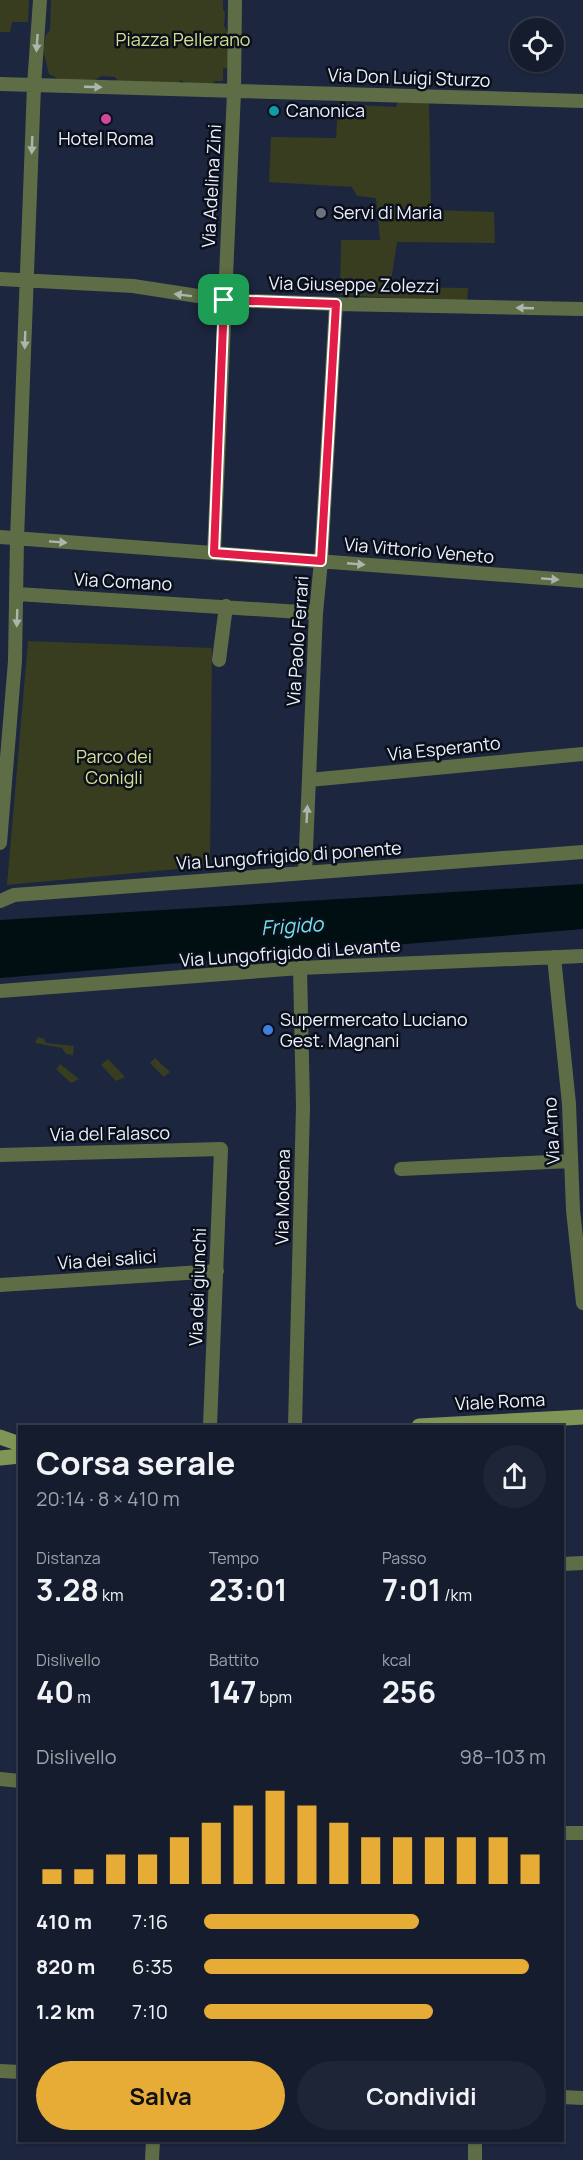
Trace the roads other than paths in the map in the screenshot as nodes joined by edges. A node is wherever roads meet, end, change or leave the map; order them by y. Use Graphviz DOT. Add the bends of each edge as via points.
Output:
graph roads {
  1 [pos="40,0"];
  2 [pos="235,0"];
  3 [pos="0,84"];
  4 [pos="34,86"];
  5 [pos="234,92"];
  6 [pos="583,101"];
  7 [pos="0,279"];
  8 [pos="23,280"];
  9 [pos="224,300"];
  10 [pos="336,304"];
  11 [pos="583,309"];
  12 [pos="0,537"];
  13 [pos="16,539"];
  14 [pos="214,553"];
  15 [pos="321,561"];
  16 [pos="583,581"];
  17 [pos="17,594"];
  18 [pos="226,606"];
  19 [pos="316,613"];
  20 [pos="219,660"];
  21 [pos="583,754"];
  22 [pos="309,780"];
  23 [pos="0,843"];
  24 [pos="583,852"];
  25 [pos="304,873"];
  26 [pos="0,901"];
  27 [pos="583,956"];
  28 [pos="554,957"];
  29 [pos="300,968"];
  30 [pos="0,991"];
  31 [pos="221,1149"];
  32 [pos="0,1155"];
  33 [pos="571,1161"];
  34 [pos="401,1169"];
  35 [pos="217,1271"];
  36 [pos="0,1285"];
  37 [pos="583,1303"];
  38 [pos="583,1417"];
  39 [pos="210,1425"];
  40 [pos="296,1425"];
  41 [pos="437,1425"];
  42 [pos="0,1437"];
  43 [pos="18,1443"];
  44 [pos="18,1456"];
  45 [pos="0,1458"];
  46 [pos="583,1563"];
  47 [pos="564,1564"];
  48 [pos="0,1779"];
  49 [pos="18,1781"];
  50 [pos="564,1833"];
  51 [pos="583,1833"];
  52 [pos="0,2071"];
  53 [pos="18,2072"];
  54 [pos="564,2097"];
  55 [pos="583,2098"];
  56 [pos="153,2142"];
  57 [pos="475,2142"];
  58 [pos="152,2160"];
  59 [pos="475,2160"];
  1 -- 4 [label="street, one-way"];
  2 -- 5 [label="street, Via Adelina Zini"];
  3 -- 4 [label="street"];
  4 -- 5 [label="street, one-way"];
  4 -- 8 [label="street, one-way"];
  5 -- 6 [label="street, Via Don Luigi Sturzo"];
  5 -- 9 [label="street, Via Adelina Zini"];
  7 -- 8 [label="street, Via Giuseppe Zolezzi"];
  9 -- 8 [label="street, Via Giuseppe Zolezzi, one-way" via="133,286"];
  8 -- 13 [label="street, one-way"];
  9 -- 10 [label="street, Via Giuseppe Zolezzi"];
  9 -- 14 [label="street, Via Adelina Zini"];
  11 -- 10 [label="street, Via Giuseppe Zolezzi, one-way"];
  10 -- 15 [label="street, Via Paolo Ferrari"];
  12 -- 13 [label="street, Via Vittorio Veneto"];
  13 -- 14 [label="street, Via Vittorio Veneto, one-way"];
  13 -- 17 [label="street"];
  14 -- 15 [label="street, Via Vittorio Veneto"];
  15 -- 16 [label="street, Via Vittorio Veneto, one-way"];
  15 -- 19 [label="street, Via Paolo Ferrari"];
  17 -- 18 [label="street, Via Comano"];
  17 -- 23 [label="street, one-way"];
  18 -- 19 [label="street, Via Comano"];
  18 -- 20 [label="street"];
  19 -- 22 [label="street, Via Paolo Ferrari"];
  21 -- 22 [label="street, Via Esperanto"];
  25 -- 22 [label="street, Via Paolo Ferrari, one-way"];
  24 -- 25 [label="street, Via Lungofrigido di ponente"];
  25 -- 26 [label="street, Via Lungofrigido di ponente" via="14,895"];
  27 -- 28 [label="street, Via Lungofrigido di Levante"];
  28 -- 29 [label="street, Via Lungofrigido di Levante"];
  28 -- 33 [label="street, Via Arno"];
  29 -- 30 [label="street, Via Lungofrigido di Levante"];
  29 -- 40 [label="street, Via Modena" via="303,1106"];
  31 -- 32 [label="street, Via del Falasco"];
  31 -- 35 [label="street, Via dei giunchi"];
  33 -- 34 [label="street"];
  33 -- 37 [label="street, Via Arno"];
  35 -- 36 [label="street, Via dei salici"];
  35 -- 39 [label="street, Via dei giunchi"];
  38 -- 41 [label="main road, Viale Roma"];
  42 -- 43 [label="main road"];
  44 -- 45 [label="main road"];
  46 -- 47 [label="street"];
  48 -- 49 [label="street"];
  50 -- 51 [label="street"];
  52 -- 53 [label="street"];
  54 -- 55 [label="street"];
  56 -- 58 [label="street"];
  57 -- 59 [label="street"];
}
